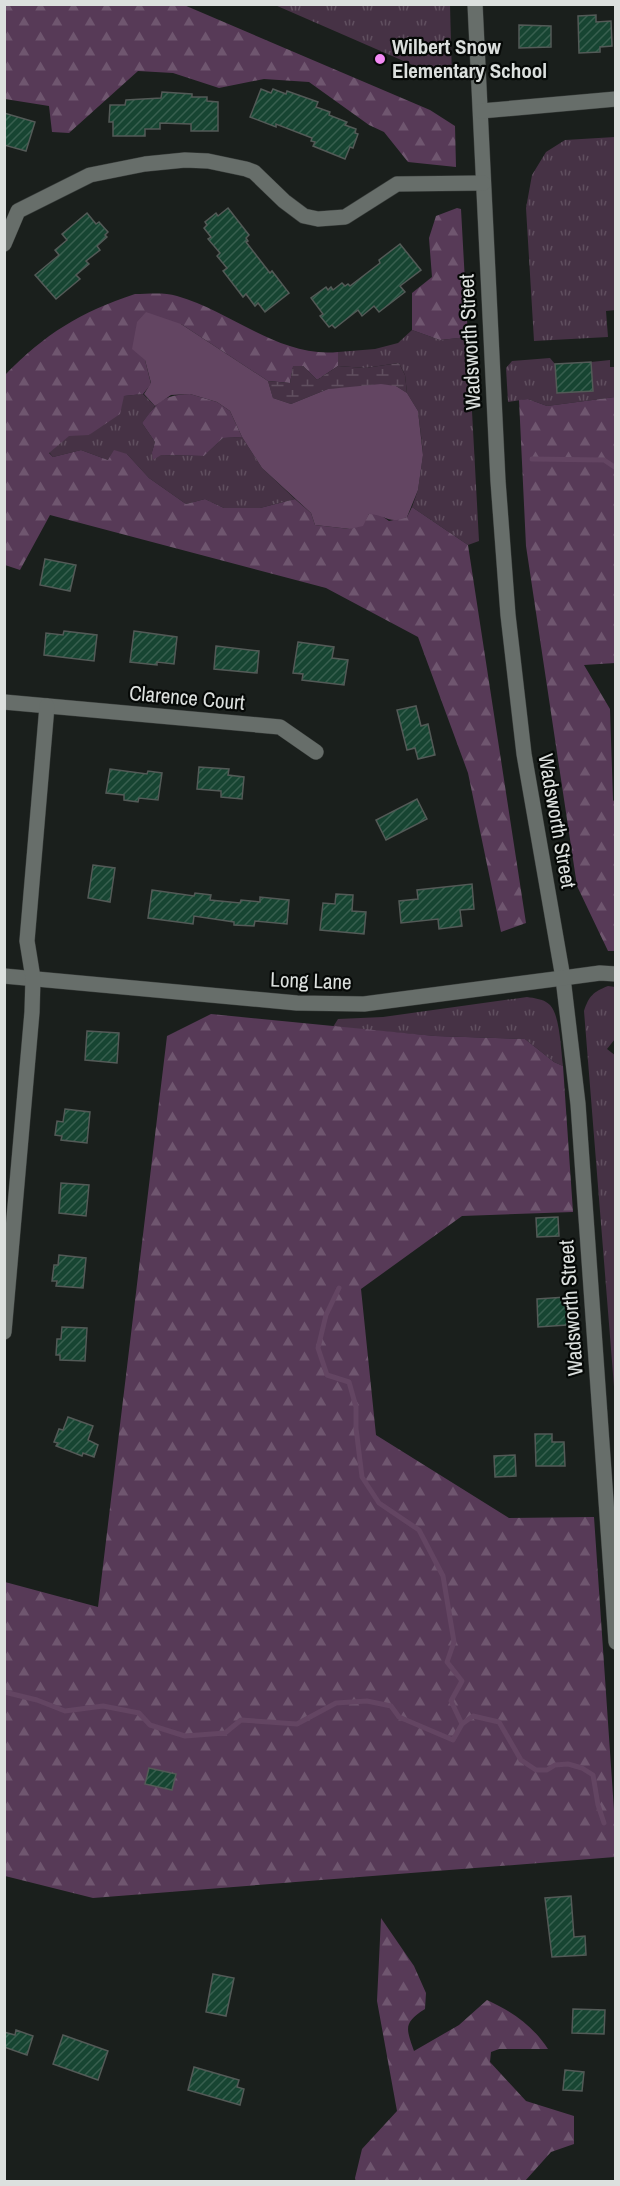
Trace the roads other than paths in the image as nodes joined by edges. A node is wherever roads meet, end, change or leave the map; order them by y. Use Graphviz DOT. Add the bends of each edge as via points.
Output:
graph roads {
  1 [pos="475,4"];
  2 [pos="615,99"];
  3 [pos="481,105"];
  4 [pos="483,183"];
  5 [pos="11,209"];
  6 [pos="4,244"];
  7 [pos="4,702"];
  8 [pos="47,706"];
  9 [pos="316,753"];
  10 [pos="615,974"];
  11 [pos="4,976"];
  12 [pos="33,978"];
  13 [pos="563,978"];
  14 [pos="4,1332"];
  15 [pos="615,1642"];
  1 -- 3 [label="street, Wadsworth Street"];
  2 -- 3 [label="street"];
  3 -- 4 [label="street, Wadsworth Street"];
  4 -- 5 [label="street" via="397,184 345,217 318,219 304,216 254,172 185,160 90,175"];
  4 -- 13 [label="street, Wadsworth Street" via="508,615 524,754"];
  5 -- 6 [label="street"];
  7 -- 8 [label="street, Clarence Court"];
  8 -- 9 [label="street, Clarence Court" via="280,727"];
  8 -- 12 [label="street" via="27,941"];
  10 -- 13 [label="street, Long Lane"];
  11 -- 12 [label="street, Long Lane"];
  12 -- 13 [label="street, Long Lane" via="297,1003 364,1004"];
  12 -- 14 [label="street"];
  13 -- 15 [label="street, Wadsworth Street" via="578,1104"];
}
